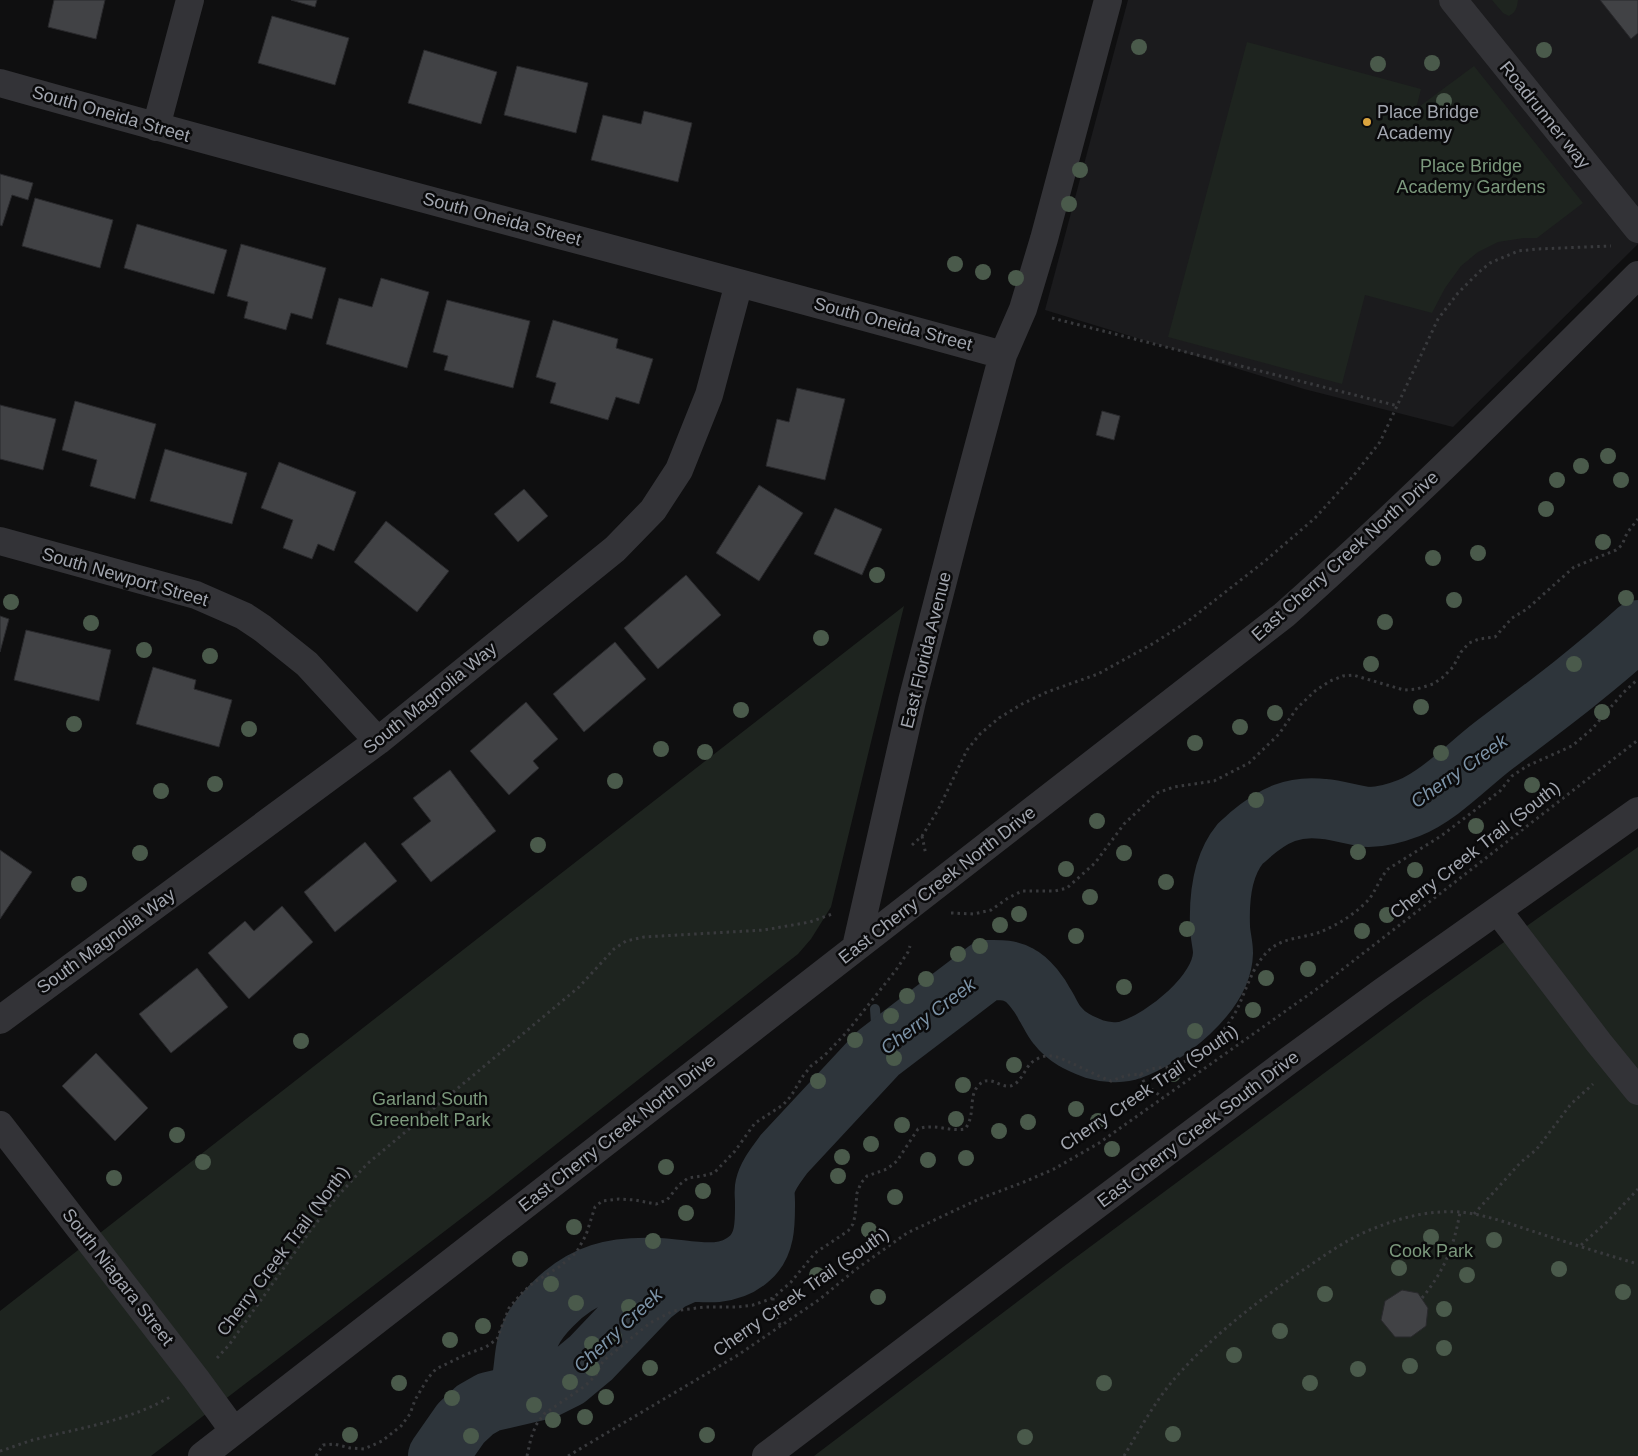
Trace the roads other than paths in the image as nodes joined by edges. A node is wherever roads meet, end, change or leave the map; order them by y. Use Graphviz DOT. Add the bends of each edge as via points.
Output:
graph roads {
  1 [pos="190,0"];
  2 [pos="1108,0"];
  3 [pos="1452,0"];
  4 [pos="0,83"];
  5 [pos="156,127"];
  6 [pos="1629,238"];
  7 [pos="1638,275"];
  8 [pos="739,283"];
  9 [pos="1004,355"];
  10 [pos="0,541"];
  11 [pos="378,741"];
  12 [pos="1638,811"];
  13 [pos="1498,911"];
  14 [pos="856,948"];
  15 [pos="0,1020"];
  16 [pos="1638,1091"];
  17 [pos="0,1124"];
  18 [pos="234,1431"];
  19 [pos="202,1456"];
  20 [pos="766,1456"];
  1 -- 5 [label="street"];
  2 -- 9 [label="street, East Florida Avenue" via="1026,301"];
  3 -- 6 [label="street, Roadrunner way"];
  4 -- 5 [label="street, South Oneida Street"];
  5 -- 8 [label="street, South Oneida Street"];
  7 -- 14 [label="street, East Cherry Creek North Drive" via="1484,428 1284,615"];
  8 -- 9 [label="street, South Oneida Street"];
  8 -- 11 [label="street, South Magnolia Way" via="709,395 678,470 653,510 615,549"];
  9 -- 14 [label="street, East Florida Avenue" via="912,701"];
  10 -- 11 [label="street, South Newport Street" via="196,595 244,616 307,664"];
  11 -- 15 [label="street, South Magnolia Way"];
  12 -- 13 [label="street, East Cherry Creek South Drive"];
  13 -- 16 [label="street"];
  13 -- 20 [label="street, East Cherry Creek South Drive" via="1288,1061"];
  14 -- 18 [label="street, East Cherry Creek North Drive"];
  17 -- 18 [label="street, South Niagara Street"];
  18 -- 19 [label="street, East Cherry Creek North Drive"];
}
